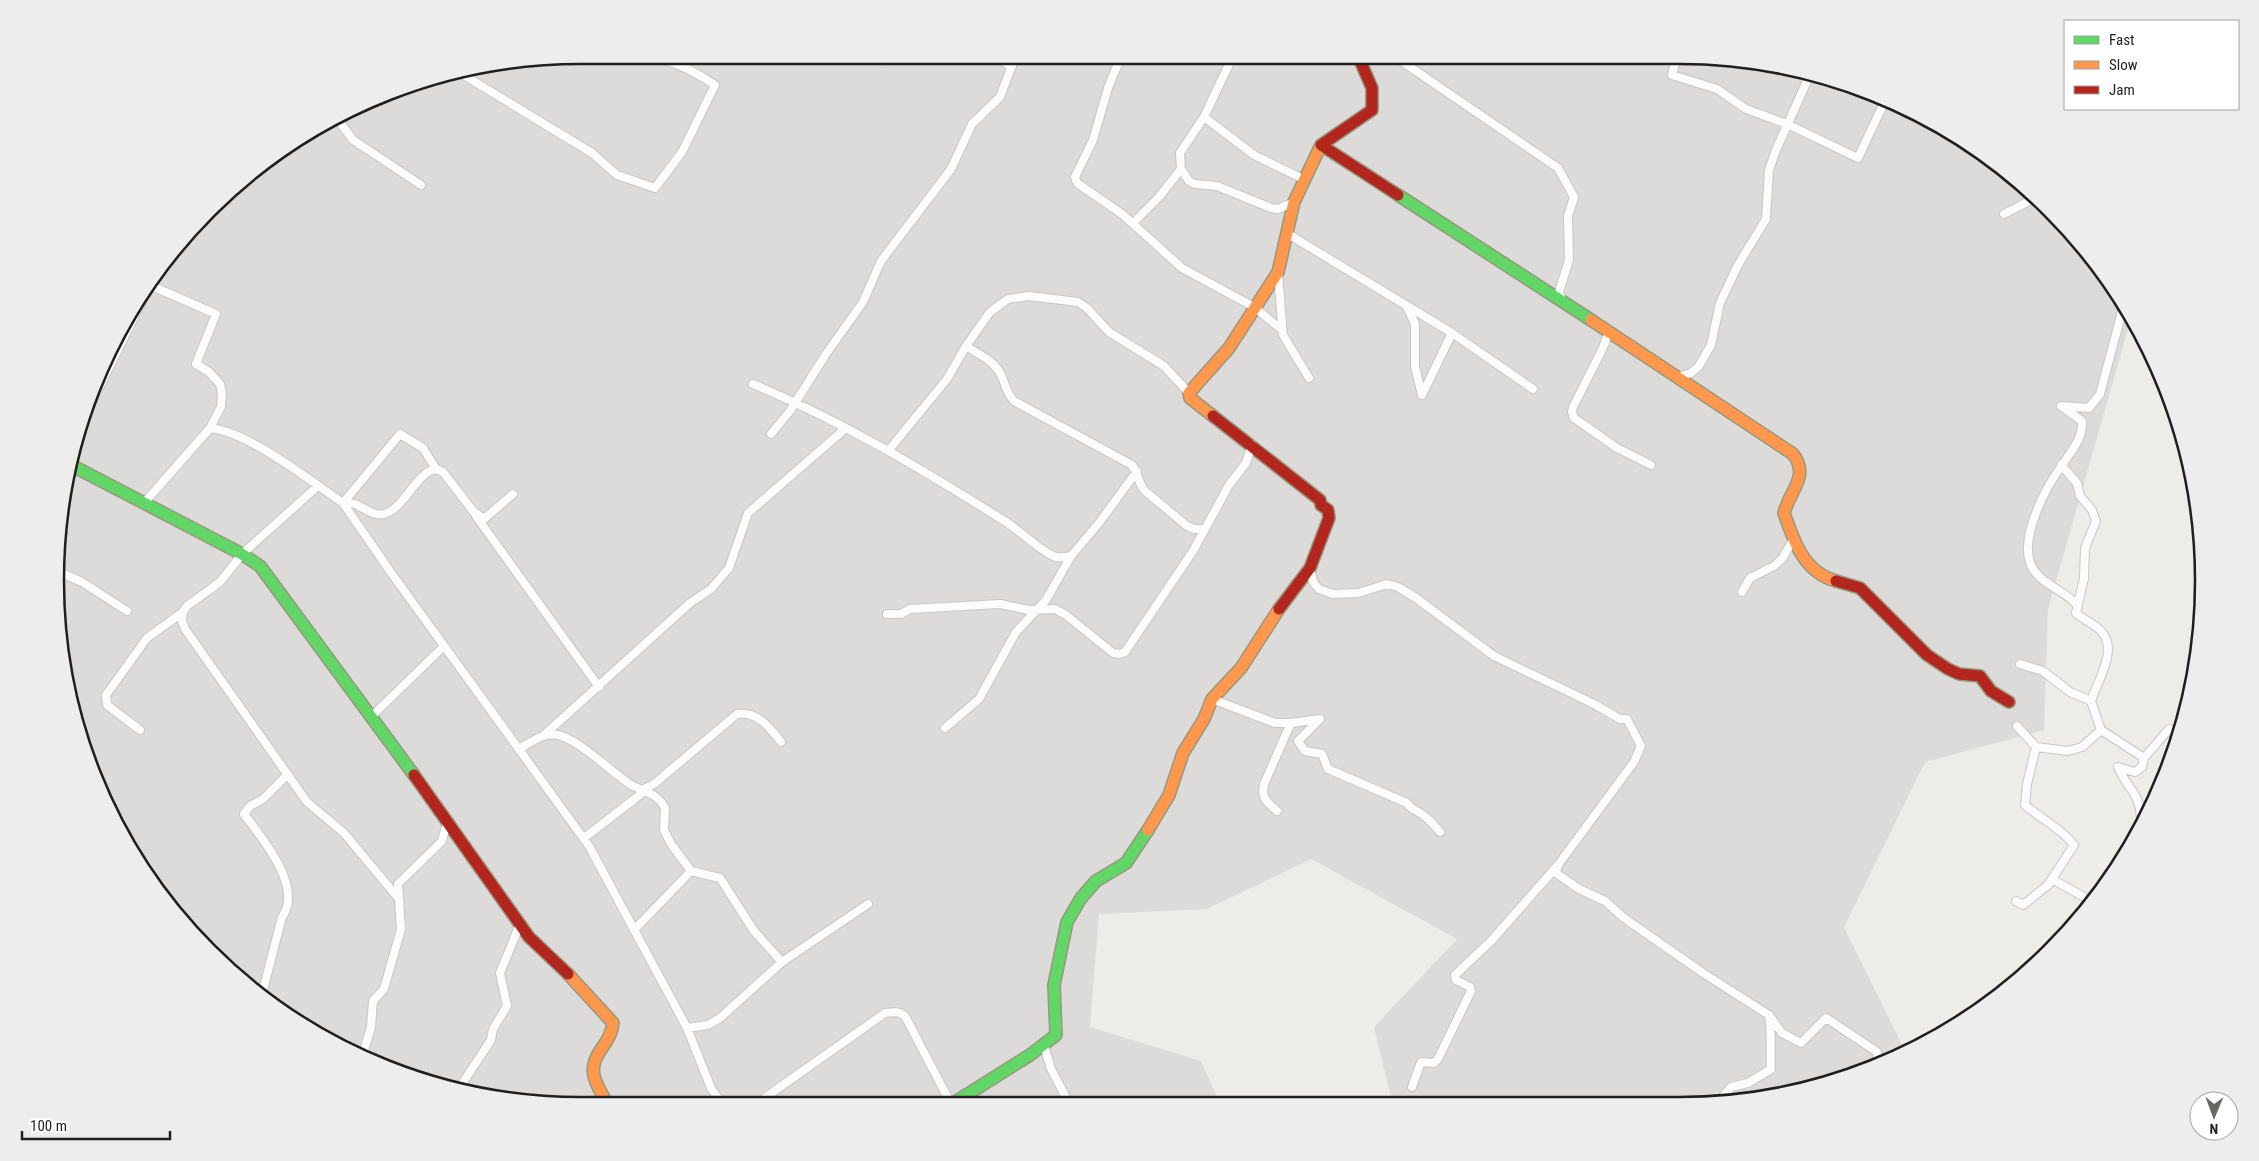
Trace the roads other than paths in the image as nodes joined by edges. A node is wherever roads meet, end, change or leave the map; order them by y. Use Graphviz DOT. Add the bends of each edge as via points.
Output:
graph roads {
  1 [pos="678,64"];
  2 [pos="1013,64"];
  3 [pos="1118,64"];
  4 [pos="1229,64"];
  5 [pos="1362,64"];
  6 [pos="1406,64"];
  7 [pos="1675,64"];
  8 [pos="467,77"];
  9 [pos="1807,80"];
  10 [pos="1883,106"];
  11 [pos="1204,117"];
  12 [pos="341,123"];
  13 [pos="1787,124"];
  14 [pos="1321,144"];
  15 [pos="1181,169"];
  16 [pos="1303,179"];
  17 [pos="421,185"];
  18 [pos="2029,201"];
  19 [pos="1294,202"];
  20 [pos="2004,214"];
  21 [pos="1138,219"];
  22 [pos="1288,234"];
  23 [pos="1278,272"];
  24 [pos="155,288"];
  25 [pos="1563,302"];
  26 [pos="1406,306"];
  27 [pos="1254,307"];
  28 [pos="2121,314"];
  29 [pos="1281,329"];
  30 [pos="1609,332"];
  31 [pos="1452,333"];
  32 [pos="966,346"];
  33 [pos="1678,376"];
  34 [pos="1308,378"];
  35 [pos="752,384"];
  36 [pos="1534,389"];
  37 [pos="1189,393"];
  38 [pos="796,402"];
  39 [pos="210,428"];
  40 [pos="846,428"];
  41 [pos="771,434"];
  42 [pos="1252,444"];
  43 [pos="888,451"];
  44 [pos="2062,465"];
  45 [pos="1651,466"];
  46 [pos="77,468"];
  47 [pos="436,469"];
  48 [pos="1137,471"];
  49 [pos="318,486"];
  50 [pos="513,494"];
  51 [pos="145,502"];
  52 [pos="343,503"];
  53 [pos="473,511"];
  54 [pos="1203,529"];
  55 [pos="1793,540"];
  56 [pos="243,553"];
  57 [pos="1071,556"];
  58 [pos="1310,568"];
  59 [pos="64,575"];
  60 [pos="1742,592"];
  61 [pos="2077,605"];
  62 [pos="1039,609"];
  63 [pos="127,611"];
  64 [pos="183,612"];
  65 [pos="887,614"];
  66 [pos="444,646"];
  67 [pos="2020,664"];
  68 [pos="598,687"];
  69 [pos="1212,699"];
  70 [pos="2091,701"];
  71 [pos="2008,702"];
  72 [pos="372,716"];
  73 [pos="1291,723"];
  74 [pos="2018,726"];
  75 [pos="945,728"];
  76 [pos="140,730"];
  77 [pos="2102,730"];
  78 [pos="2173,731"];
  79 [pos="543,736"];
  80 [pos="781,742"];
  81 [pos="2036,747"];
  82 [pos="519,749"];
  83 [pos="2144,758"];
  84 [pos="288,774"];
  85 [pos="644,789"];
  86 [pos="1277,810"];
  87 [pos="2141,812"];
  88 [pos="447,822"];
  89 [pos="1440,832"];
  90 [pos="584,838"];
  91 [pos="1558,865"];
  92 [pos="692,871"];
  93 [pos="2052,879"];
  94 [pos="2086,898"];
  95 [pos="399,899"];
  96 [pos="2016,901"];
  97 [pos="868,904"];
  98 [pos="520,924"];
  99 [pos="634,930"];
  100 [pos="782,962"];
  101 [pos="264,988"];
  102 [pos="1769,1015"];
  103 [pos="687,1028"];
  104 [pos="1044,1045"];
  105 [pos="364,1049"];
  106 [pos="1877,1057"];
  107 [pos="462,1083"];
  108 [pos="1412,1087"];
  109 [pos="1724,1095"];
  110 [pos="604,1097"];
  111 [pos="717,1097"];
  112 [pos="766,1097"];
  113 [pos="947,1097"];
  114 [pos="962,1097"];
  115 [pos="1066,1097"];
  1 -- 8 [label="street" via="715,85 682,152 655,188 617,175 592,153"];
  2 -- 38 [label="street" via="1000,97 972,124 951,169 881,261 864,302"];
  3 -- 27 [label="street" via="1093,140 1075,177 1077,183 1122,214 1182,268"];
  4 -- 11 [label="street"];
  5 -- 14 [label="street" via="1372,88 1372,110"];
  6 -- 25 [label="street" via="1558,168 1574,197 1568,216 1569,260 1559,292"];
  7 -- 13 [label="street" via="1672,75 1717,89 1746,109"];
  9 -- 13 [label="street"];
  10 -- 13 [label="street" via="1858,158"];
  11 -- 15 [label="street" via="1180,153"];
  11 -- 16 [label="street" via="1254,155"];
  12 -- 17 [label="street" via="353,140"];
  13 -- 33 [label="street" via="1770,170 1766,219 1720,303 1706,355 1692,373"];
  14 -- 16 [label="street"];
  14 -- 25 [label="street"];
  15 -- 19 [label="street" via="1195,184 1217,186 1271,208 1278,209"];
  15 -- 21 [label="street"];
  16 -- 19 [label="street"];
  18 -- 20 [label="street"];
  19 -- 22 [label="street"];
  22 -- 23 [label="street"];
  22 -- 26 [label="street"];
  23 -- 27 [label="street"];
  23 -- 29 [label="street"];
  24 -- 39 [label="street" via="216,314 196,364 215,377 222,394 221,407"];
  25 -- 30 [label="street"];
  26 -- 31 [label="street"];
  26 -- 31 [label="street" via="1415,324 1415,367 1422,395"];
  27 -- 29 [label="street"];
  27 -- 37 [label="street" via="1229,348"];
  28 -- 44 [label="street" via="2100,394 2089,408 2061,406 2082,421 2083,432"];
  29 -- 34 [label="street"];
  30 -- 33 [label="street"];
  30 -- 45 [label="street" via="1572,412 1574,418 1617,448"];
  31 -- 36 [label="street"];
  32 -- 37 [label="street" via="990,312 1008,299 1029,296 1078,302 1109,332 1164,366"];
  32 -- 43 [label="street" via="947,379"];
  32 -- 48 [label="street" via="999,371 1007,394 1014,401 1117,456"];
  33 -- 55 [label="street" via="1793,454 1799,462 1801,474 1784,513"];
  35 -- 38 [label="street"];
  37 -- 42 [label="street" via="1190,398"];
  38 -- 40 [label="street"];
  38 -- 41 [label="street"];
  39 -- 49 [label="street" via="242,437"];
  39 -- 51 [label="street"];
  40 -- 43 [label="street"];
  40 -- 68 [label="street" via="748,513 729,568 711,589 690,603"];
  42 -- 54 [label="street" via="1246,463"];
  42 -- 58 [label="street" via="1328,510 1329,518"];
  43 -- 57 [label="street" via="1005,522 1048,554"];
  44 -- 61 [label="street" via="2077,483 2080,496 2092,510 2096,521 2086,548 2084,578"];
  44 -- 61 [label="street" via="2035,513 2028,537 2031,564 2047,584"];
  46 -- 51 [label="street"];
  47 -- 52 [label="street" via="426,473 387,513 371,513 351,501"];
  47 -- 52 [label="street" via="424,448 400,434"];
  47 -- 53 [label="street" via="443,472"];
  48 -- 54 [label="street" via="1145,492 1187,526"];
  48 -- 57 [label="street"];
  49 -- 52 [label="street"];
  49 -- 56 [label="street"];
  50 -- 53 [label="street" via="484,519"];
  51 -- 56 [label="street" via="220,544"];
  52 -- 66 [label="street"];
  53 -- 68 [label="street"];
  54 -- 62 [label="street" via="1193,551 1125,652 1114,652 1055,609"];
  55 -- 60 [label="street" via="1782,559 1750,578"];
  55 -- 71 [label="street" via="1808,565 1826,578 1852,584 1864,591 1927,655 1959,674 1980,676 1991,691"];
  56 -- 64 [label="street" via="220,582 192,601"];
  56 -- 72 [label="street" via="268,573"];
  57 -- 62 [label="street"];
  58 -- 69 [label="street" via="1289,593 1241,668"];
  58 -- 91 [label="street" via="1313,582 1333,594 1358,593 1387,584 1398,587 1494,656 1627,720 1641,746 1634,762"];
  59 -- 63 [label="street" via="82,582"];
  61 -- 70 [label="street" via="2076,612 2102,632 2108,643 2108,660"];
  62 -- 65 [label="street" via="1000,604"];
  62 -- 75 [label="street" via="1016,632 978,699"];
  64 -- 76 [label="street" via="147,638 106,695 107,705"];
  64 -- 84 [label="street" via="185,629"];
  66 -- 72 [label="street"];
  66 -- 82 [label="street"];
  67 -- 70 [label="street" via="2043,671 2070,692"];
  68 -- 79 [label="street"];
  69 -- 73 [label="street" via="1262,720"];
  69 -- 104 [label="street" via="1179,761 1169,795 1136,851 1126,863 1096,881 1067,922 1054,985 1056,1035"];
  70 -- 77 [label="street"];
  72 -- 88 [label="street"];
  73 -- 86 [label="street" via="1262,793"];
  73 -- 89 [label="street" via="1320,719 1298,741 1305,752 1322,754 1328,769 1407,803"];
  74 -- 81 [label="street"];
  77 -- 81 [label="street" via="2082,747 2068,751"];
  77 -- 83 [label="street"];
  78 -- 83 [label="street" via="2169,729"];
  79 -- 82 [label="street"];
  79 -- 85 [label="street" via="557,735 570,740 632,785"];
  80 -- 85 [label="street" via="762,720 746,713 737,714"];
  81 -- 93 [label="street" via="2025,805 2069,837 2074,845"];
  82 -- 90 [label="street"];
  83 -- 87 [label="street" via="2142,767 2135,772 2118,767 2124,782 2140,802"];
  84 -- 95 [label="street" via="307,802 344,832"];
  84 -- 101 [label="street" via="244,814 271,851 288,890 287,911 282,917"];
  85 -- 90 [label="street"];
  85 -- 92 [label="street" via="662,801 666,815 664,830"];
  88 -- 95 [label="street" via="442,841 398,884"];
  88 -- 98 [label="street"];
  90 -- 99 [label="street"];
  91 -- 102 [label="street" via="1556,873 1561,878 1605,901 1702,974"];
  91 -- 108 [label="street" via="1492,940 1455,975 1456,980 1471,991 1438,1059 1434,1063 1420,1062"];
  92 -- 99 [label="street"];
  92 -- 100 [label="street" via="720,878 754,931"];
  93 -- 94 [label="street"];
  93 -- 96 [label="street" via="2023,905"];
  95 -- 105 [label="street" via="401,929 384,990 373,1001"];
  97 -- 100 [label="street"];
  98 -- 107 [label="street" via="500,973 507,1006 491,1040"];
  98 -- 110 [label="street" via="613,1023 610,1039 593,1064 593,1074"];
  99 -- 103 [label="street"];
  100 -- 103 [label="street" via="720,1018 708,1025"];
  102 -- 106 [label="street" via="1782,1033 1801,1043 1826,1018 1877,1052"];
  102 -- 109 [label="street" via="1771,1069 1748,1083 1731,1087"];
  103 -- 111 [label="street"];
  104 -- 114 [label="street"];
  104 -- 115 [label="street" via="1051,1069"];
  112 -- 113 [label="street" via="885,1013 893,1012 901,1012 905,1016"];
}
